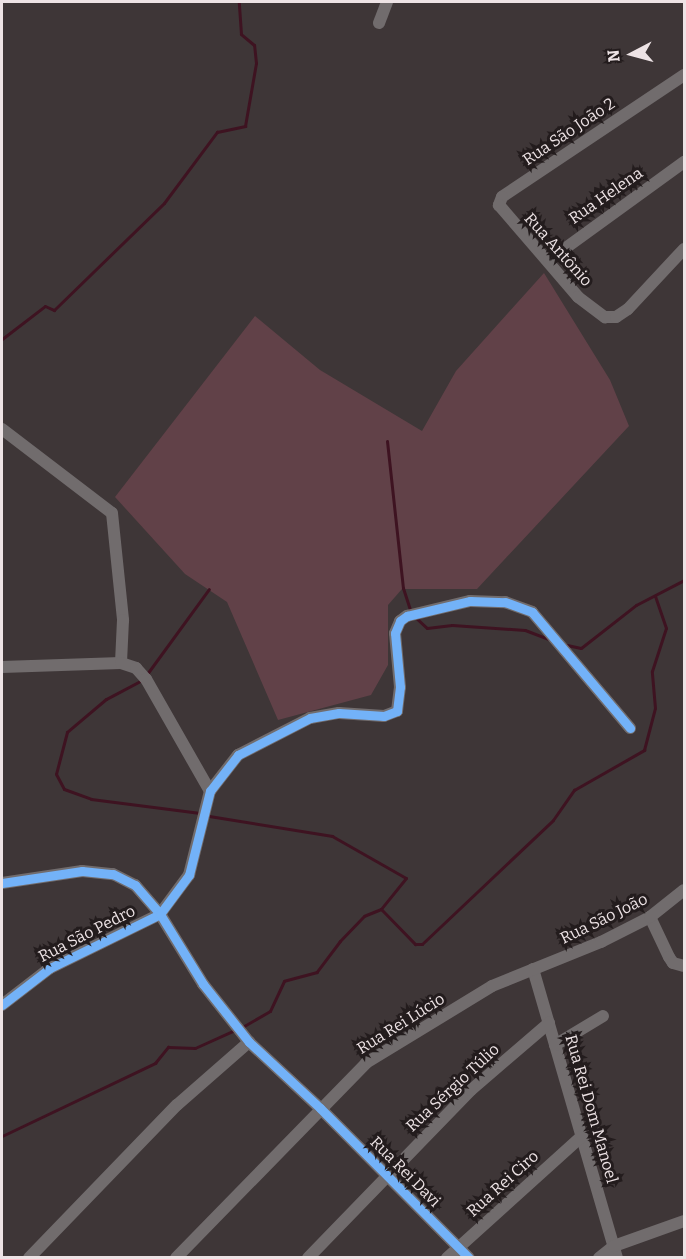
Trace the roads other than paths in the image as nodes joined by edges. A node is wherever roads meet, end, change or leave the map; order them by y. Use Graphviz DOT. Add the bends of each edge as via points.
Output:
graph roads {
  1 [pos="387,2"];
  2 [pos="378,22"];
  3 [pos="684,75"];
  4 [pos="684,162"];
  5 [pos="502,197"];
  6 [pos="684,249"];
  7 [pos="549,260"];
  8 [pos="2,429"];
  9 [pos="121,663"];
  10 [pos="2,667"];
  11 [pos="630,728"];
  12 [pos="210,791"];
  13 [pos="2,883"];
  14 [pos="684,890"];
  15 [pos="160,914"];
  16 [pos="650,917"];
  17 [pos="684,966"];
  18 [pos="533,969"];
  19 [pos="2,1005"];
  20 [pos="603,1017"];
  21 [pos="549,1023"];
  22 [pos="249,1042"];
  23 [pos="555,1045"];
  24 [pos="321,1108"];
  25 [pos="582,1136"];
  26 [pos="388,1176"];
  27 [pos="684,1221"];
  28 [pos="458,1247"];
  29 [pos="616,1252"];
  30 [pos="28,1257"];
  31 [pos="176,1257"];
  32 [pos="308,1257"];
  33 [pos="447,1257"];
  34 [pos="469,1257"];
  35 [pos="599,1257"];
  1 -- 2 [label="street"];
  3 -- 5 [label="street, Rua São João 2"];
  4 -- 7 [label="street, Rua Helena"];
  5 -- 7 [label="street, Rua Antônio" via="501,212"];
  6 -- 7 [label="street, Rua Antônio" via="628,309 609,318 578,297"];
  8 -- 9 [label="street" via="112,513 123,620"];
  9 -- 10 [label="street"];
  9 -- 12 [label="street" via="136,668 146,680"];
  11 -- 12 [label="street" via="532,612 505,602 457,603 407,616 396,626 401,698 394,714 325,715 300,723 238,755"];
  12 -- 15 [label="street" via="193,866"];
  13 -- 15 [label="street, Rua Rei Davi" via="82,871 113,874 135,885"];
  14 -- 16 [label="street, Rua São João"];
  15 -- 19 [label="street, Rua São Pedro" via="50,968"];
  15 -- 22 [label="street, Rua Rei Davi" via="203,984"];
  16 -- 17 [label="street" via="673,963"];
  16 -- 18 [label="street, Rua São João"];
  18 -- 21 [label="street, Rua Rei Dom Manoel"];
  18 -- 24 [label="street, Rua Rei Lúcio" via="492,986 376,1057"];
  20 -- 23 [label="street"];
  21 -- 23 [label="street, Rua Rei Dom Manoel"];
  21 -- 26 [label="street, Rua Sérgio Túlio" via="471,1090"];
  22 -- 24 [label="street, Rua Rei Davi"];
  22 -- 30 [label="street" via="177,1105"];
  23 -- 25 [label="street, Rua Rei Dom Manoel"];
  24 -- 26 [label="street, Rua Rei Davi"];
  24 -- 31 [label="street, Rua Rei Lúcio"];
  25 -- 28 [label="street, Rua Rei Ciro"];
  25 -- 29 [label="street, Rua Rei Dom Manoel"];
  26 -- 28 [label="street, Rua Rei Davi"];
  26 -- 32 [label="street, Rua Sérgio Túlio"];
  27 -- 29 [label="street"];
  28 -- 33 [label="street, Rua Rei Ciro"];
  28 -- 34 [label="street, Rua Rei Davi"];
  29 -- 35 [label="street"];
}
